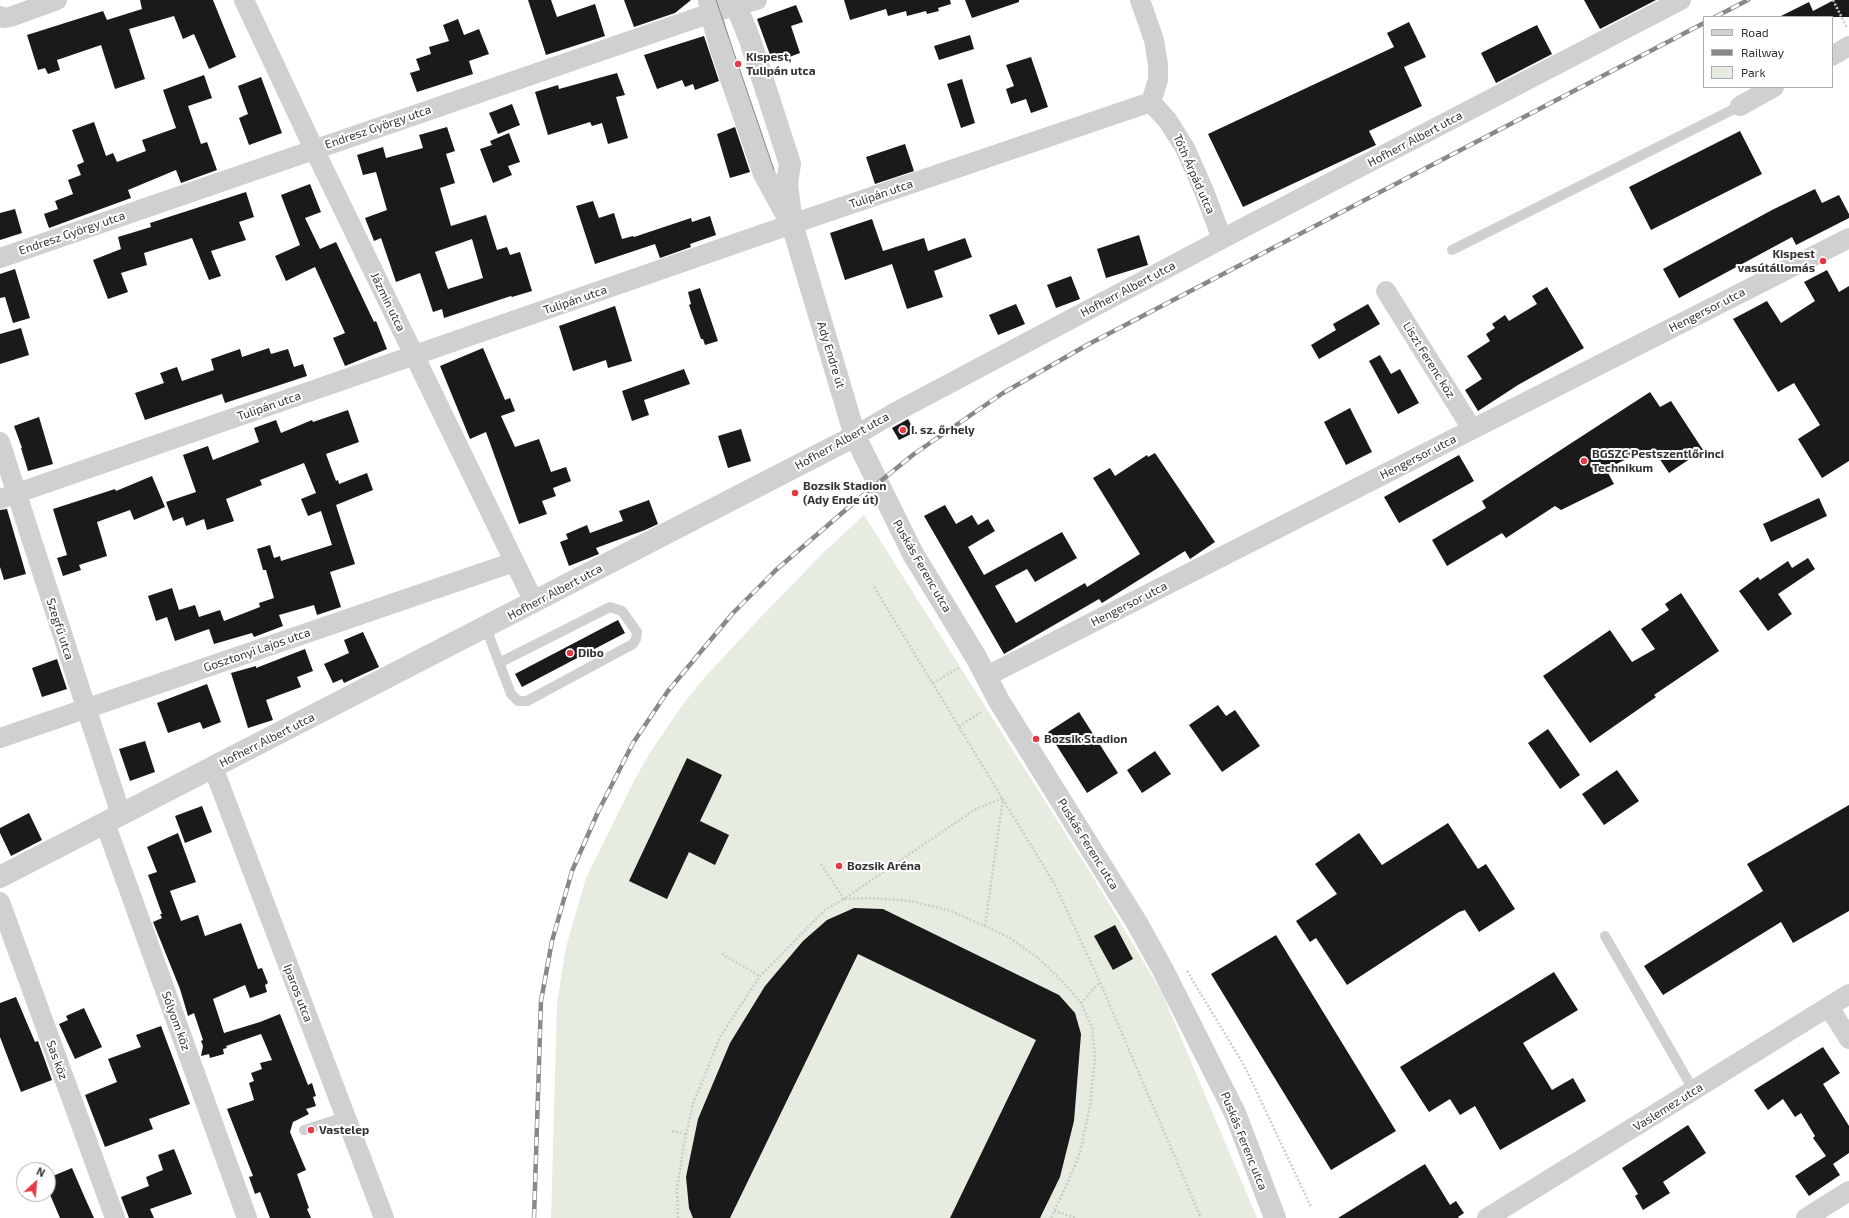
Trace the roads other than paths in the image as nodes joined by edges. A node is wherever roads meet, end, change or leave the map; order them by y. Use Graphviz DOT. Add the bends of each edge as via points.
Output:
graph roads {
  1 [pos="57,0"];
  2 [pos="244,0"];
  3 [pos="1140,0"];
  4 [pos="1681,0"];
  5 [pos="743,2"];
  6 [pos="710,6"];
  7 [pos="2,17"];
  8 [pos="1849,46"];
  9 [pos="1833,55"];
  10 [pos="1772,88"];
  11 [pos="1151,102"];
  12 [pos="1740,106"];
  13 [pos="314,149"];
  14 [pos="792,224"];
  15 [pos="1849,238"];
  16 [pos="1222,239"];
  17 [pos="1452,250"];
  18 [pos="0,258"];
  19 [pos="1386,290"];
  20 [pos="414,356"];
  21 [pos="1472,430"];
  22 [pos="855,436"];
  23 [pos="0,442"];
  24 [pos="877,483"];
  25 [pos="8,496"];
  26 [pos="514,562"];
  27 [pos="534,602"];
  28 [pos="486,628"];
  29 [pos="500,664"];
  30 [pos="987,676"];
  31 [pos="86,709"];
  32 [pos="0,738"];
  33 [pos="213,767"];
  34 [pos="113,819"];
  35 [pos="0,877"];
  36 [pos="0,902"];
  37 [pos="1605,936"];
  38 [pos="1849,994"];
  39 [pos="1829,1007"];
  40 [pos="1849,1039"];
  41 [pos="1694,1091"];
  42 [pos="345,1117"];
  43 [pos="304,1130"];
  44 [pos="1849,1191"];
  45 [pos="115,1218"];
  46 [pos="247,1218"];
  47 [pos="384,1218"];
  48 [pos="1275,1218"];
  49 [pos="1487,1218"];
  50 [pos="1806,1218"];
  1 -- 7 [label="street"];
  2 -- 13 [label="street, Jázmin utca"];
  3 -- 11 [label="street" via="1154,40 1158,64 1158,80"];
  4 -- 16 [label="street, Hofherr Albert utca"];
  5 -- 6 [label="street, Endresz György utca"];
  5 -- 14 [label="street, Ady Endre út" via="790,164 787,183"];
  6 -- 13 [label="street, Endresz György utca"];
  6 -- 14 [label="street, Ady Endre út" via="721,50 764,174"];
  8 -- 9 [label="street"];
  10 -- 12 [label="street"];
  11 -- 14 [label="street, Tulipán utca"];
  11 -- 16 [label="street, Tóth Árpád utca" via="1168,121 1185,148"];
  12 -- 17 [label="lane"];
  13 -- 18 [label="street, Endresz György utca"];
  13 -- 20 [label="street, Jázmin utca"];
  14 -- 20 [label="street, Tulipán utca"];
  14 -- 22 [label="street, Ady Endre út"];
  15 -- 21 [label="street, Hengersor utca"];
  16 -- 22 [label="street, Hofherr Albert utca"];
  19 -- 21 [label="street, Liszt Ferenc köz"];
  20 -- 25 [label="street, Tulipán utca"];
  20 -- 26 [label="street, Jázmin utca"];
  21 -- 30 [label="street, Hengersor utca"];
  22 -- 24 [label="street, Ady Endre út"];
  22 -- 27 [label="street, Hofherr Albert utca"];
  23 -- 25 [label="street, Szegfű utca"];
  24 -- 30 [label="street, Puskás Ferenc utca" via="913,554"];
  25 -- 31 [label="street, Szegfű utca"];
  26 -- 27 [label="street, Jázmin utca"];
  26 -- 31 [label="street, Gosztonyi Lajos utca"];
  27 -- 28 [label="street, Hofherr Albert utca"];
  28 -- 29 [label="lane"];
  28 -- 33 [label="street, Hofherr Albert utca"];
  29 -- 29 [label="lane" via="610,607 622,611 637,632 633,644 527,701 518,701 511,694"];
  30 -- 48 [label="street, Puskás Ferenc utca" via="999,701 1133,916 1163,970 1235,1113"];
  31 -- 32 [label="street, Gosztonyi Lajos utca"];
  31 -- 34 [label="street, Szegfű utca"];
  33 -- 34 [label="street, Hofherr Albert utca"];
  33 -- 42 [label="street, Iparos utca"];
  34 -- 35 [label="street, Hofherr Albert utca"];
  34 -- 46 [label="street, Sólyom köz"];
  36 -- 45 [label="street, Sas köz"];
  37 -- 41 [label="lane"];
  38 -- 39 [label="street, Vaslemez utca"];
  39 -- 40 [label="street"];
  39 -- 41 [label="street, Vaslemez utca"];
  41 -- 49 [label="street, Vaslemez utca"];
  42 -- 43 [label="lane"];
  42 -- 47 [label="street, Iparos utca"];
  44 -- 50 [label="street"];
}
